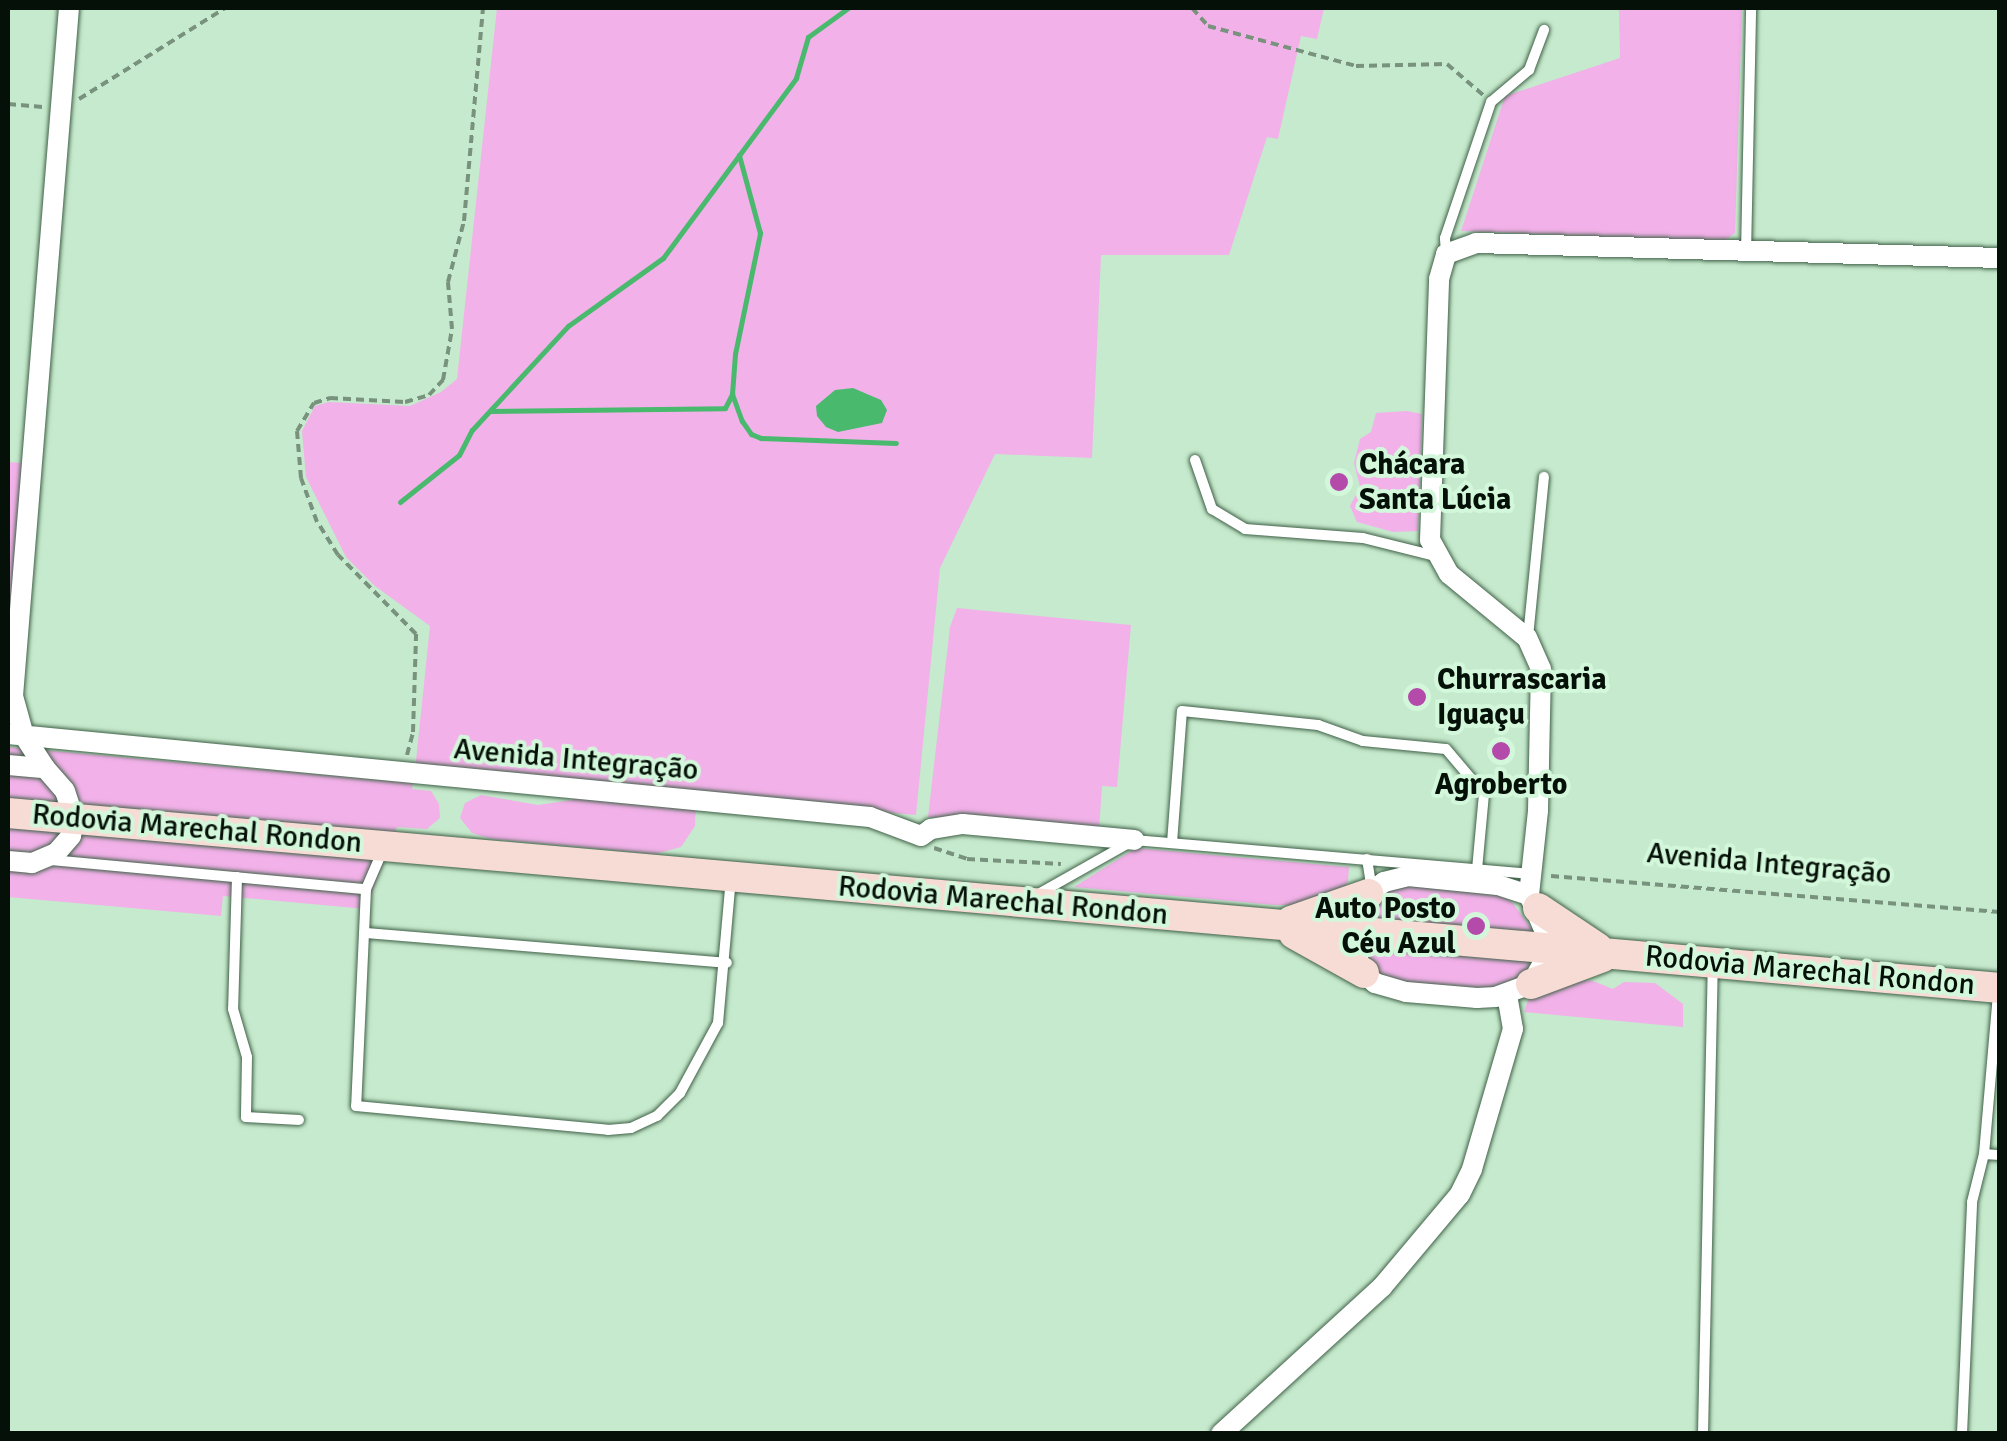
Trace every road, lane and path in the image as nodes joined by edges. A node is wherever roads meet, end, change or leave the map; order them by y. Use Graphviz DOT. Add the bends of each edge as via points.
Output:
graph roads {
  1 [pos="69,8"];
  2 [pos="225,8"];
  3 [pos="483,8"];
  4 [pos="1192,8"];
  5 [pos="1751,8"];
  6 [pos="1544,30"];
  7 [pos="1490,102"];
  8 [pos="8,104"];
  9 [pos="63,109"];
  10 [pos="1446,254"];
  11 [pos="1746,254"];
  12 [pos="2000,258"];
  13 [pos="1195,460"];
  14 [pos="1544,476"];
  15 [pos="1435,556"];
  16 [pos="1527,638"];
  17 [pos="10,703"];
  18 [pos="16,735"];
  19 [pos="8,765"];
  20 [pos="45,768"];
  21 [pos="397,774"];
  22 [pos="8,813"];
  23 [pos="74,819"];
  24 [pos="921,836"];
  25 [pos="1134,840"];
  26 [pos="1172,843"];
  27 [pos="385,846"];
  28 [pos="44,859"];
  29 [pos="1367,859"];
  30 [pos="8,861"];
  31 [pos="1096,865"];
  32 [pos="1477,869"];
  33 [pos="731,877"];
  34 [pos="237,878"];
  35 [pos="366,890"];
  36 [pos="1370,892"];
  37 [pos="1533,893"];
  38 [pos="1013,902"];
  39 [pos="2000,912"];
  40 [pos="1274,925"];
  41 [pos="1352,932"];
  42 [pos="365,933"];
  43 [pos="1546,948"];
  44 [pos="1610,954"];
  45 [pos="727,963"];
  46 [pos="1714,963"];
  47 [pos="1364,973"];
  48 [pos="1999,988"];
  49 [pos="1519,989"];
  50 [pos="299,1120"];
  51 [pos="1984,1154"];
  52 [pos="2000,1156"];
  53 [pos="1221,1434"];
  54 [pos="1703,1434"];
  55 [pos="1962,1434"];
  1 -- 9 [label="street"];
  2 -- 9 [label="path"];
  3 -- 21 [label="path" via="464,221 448,282 452,328 443,380 429,394 405,402 314,403 297,430 301,478 317,522 338,555 416,634 413,732"];
  4 -- 7 [label="path" via="1208,26 1356,66 1447,64"];
  5 -- 11 [label="lane"];
  6 -- 7 [label="lane" via="1528,70"];
  7 -- 10 [label="lane" via="1445,238"];
  8 -- 9 [label="path"];
  9 -- 17 [label="street"];
  10 -- 11 [label="street" via="1476,243"];
  10 -- 15 [label="street" via="1439,279 1434,411"];
  11 -- 12 [label="street"];
  13 -- 15 [label="lane" via="1212,508 1245,528 1363,538"];
  14 -- 16 [label="lane"];
  15 -- 16 [label="street"];
  16 -- 37 [label="street" via="1542,685"];
  17 -- 18 [label="street"];
  18 -- 20 [label="street"];
  18 -- 21 [label="street, Avenida Integração"];
  19 -- 20 [label="street"];
  20 -- 23 [label="street" via="66,791"];
  21 -- 24 [label="street, Avenida Integração" via="870,817"];
  22 -- 23 [label="main road, Rodovia Marechal Rondon"];
  23 -- 27 [label="main road, Rodovia Marechal Rondon"];
  23 -- 28 [label="street" via="72,836"];
  24 -- 25 [label="street" via="963,824"];
  24 -- 31 [label="path" via="951,857"];
  25 -- 26 [label="lane"];
  25 -- 31 [label="lane"];
  26 -- 29 [label="lane"];
  26 -- 32 [label="lane" via="1182,712 1318,724 1363,741 1446,749 1484,794"];
  27 -- 33 [label="main road, Rodovia Marechal Rondon"];
  27 -- 35 [label="lane"];
  28 -- 30 [label="street"];
  28 -- 34 [label="lane"];
  29 -- 32 [label="lane"];
  29 -- 36 [label="lane"];
  31 -- 38 [label="lane"];
  32 -- 37 [label="lane"];
  33 -- 38 [label="main road, Rodovia Marechal Rondon"];
  33 -- 45 [label="lane"];
  34 -- 35 [label="lane"];
  34 -- 50 [label="lane" via="234,1008 247,1056 246,1117"];
  35 -- 42 [label="lane"];
  36 -- 37 [label="street" via="1408,876"];
  36 -- 40 [label="main road"];
  36 -- 41 [label="street"];
  37 -- 39 [label="path, Avenida Integração"];
  37 -- 43 [label="street"];
  37 -- 44 [label="main road"];
  38 -- 40 [label="main road, Rodovia Marechal Rondon"];
  40 -- 41 [label="main road, Rodovia Marechal Rondon"];
  40 -- 47 [label="main road"];
  41 -- 43 [label="main road, Rodovia Marechal Rondon"];
  41 -- 47 [label="street"];
  42 -- 45 [label="lane"];
  42 -- 45 [label="lane" via="356,1106 608,1130 658,1116 680,1093 718,1023"];
  43 -- 44 [label="main road, Rodovia Marechal Rondon"];
  43 -- 49 [label="street"];
  44 -- 46 [label="main road, Rodovia Marechal Rondon"];
  44 -- 49 [label="main road"];
  46 -- 48 [label="main road, Rodovia Marechal Rondon"];
  46 -- 54 [label="lane"];
  47 -- 49 [label="street" via="1406,992 1478,998"];
  48 -- 51 [label="lane"];
  49 -- 53 [label="street" via="1478,1152 1460,1194 1382,1287"];
  51 -- 52 [label="lane"];
  51 -- 55 [label="lane" via="1972,1202"];
}
